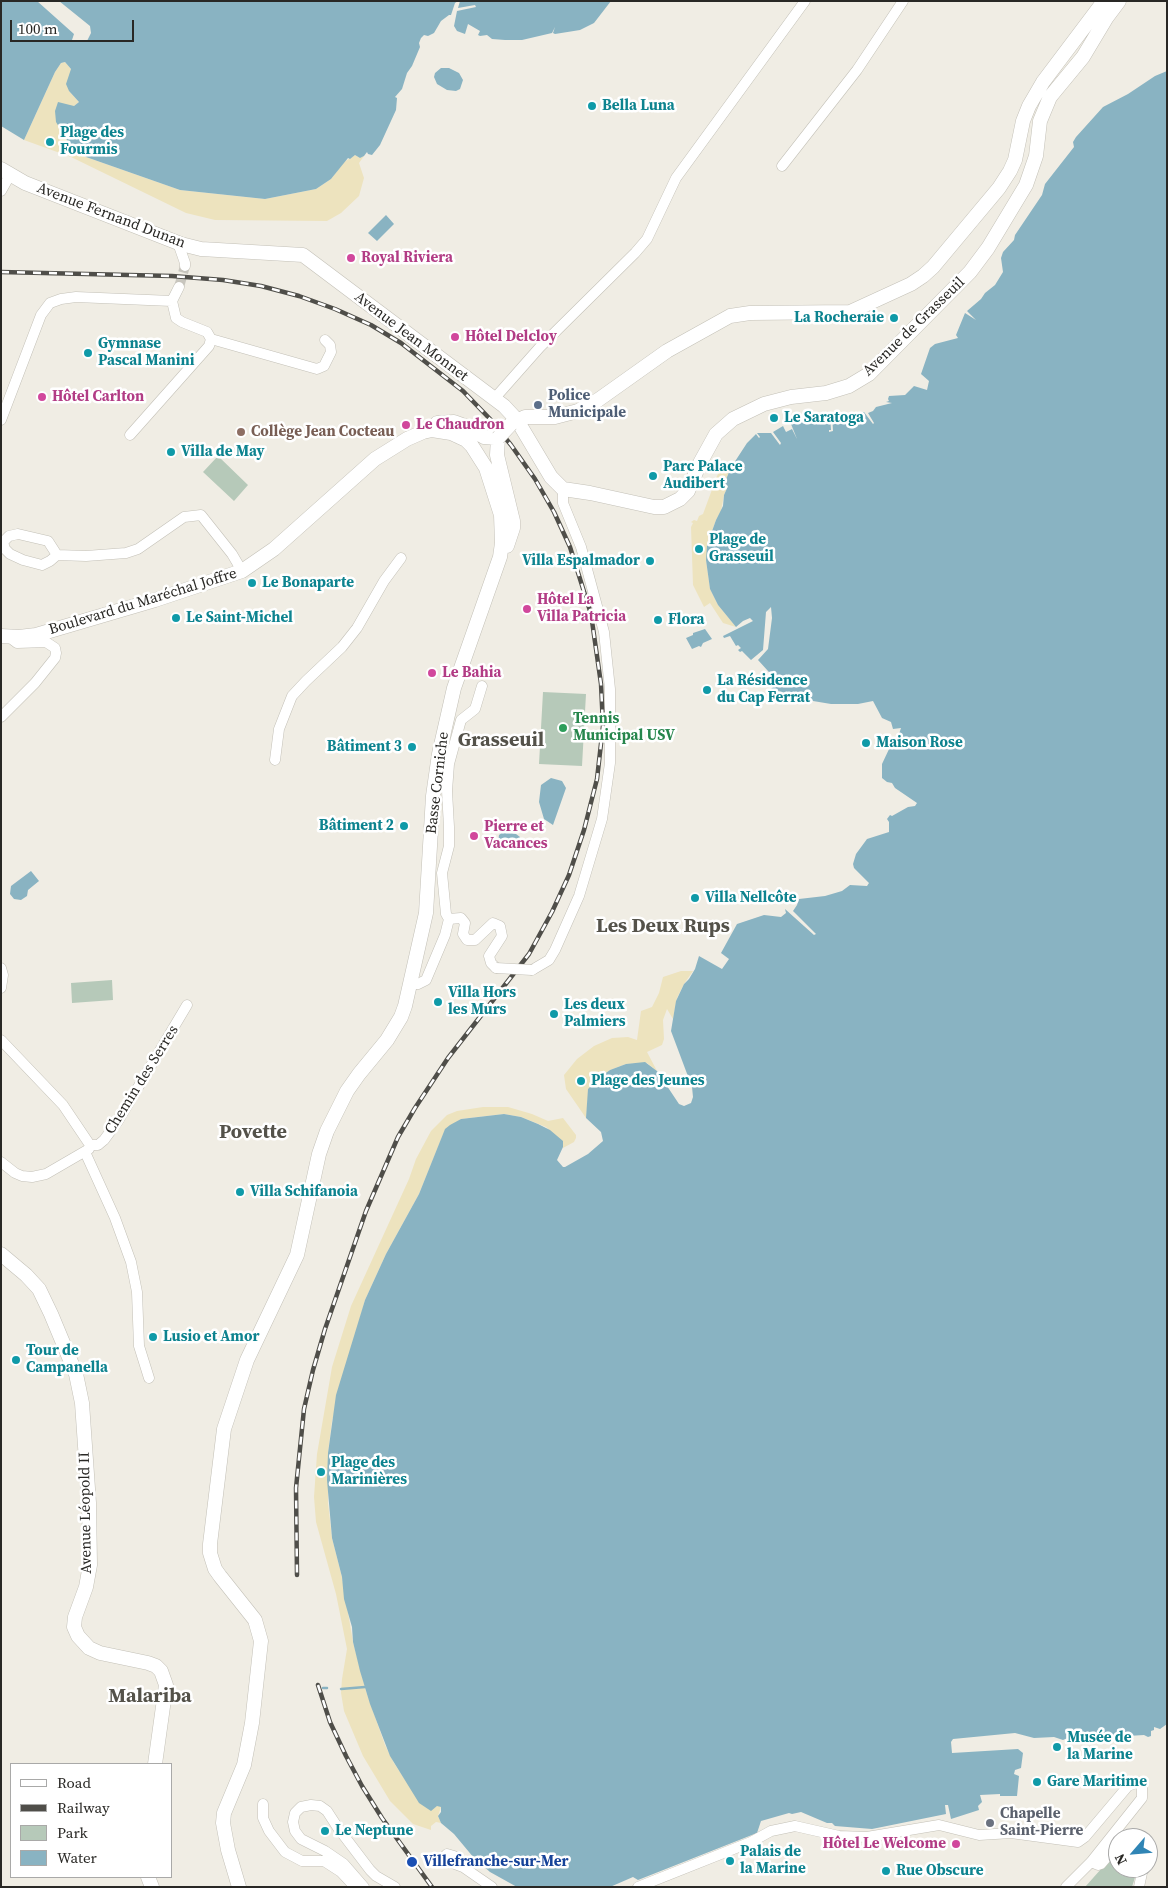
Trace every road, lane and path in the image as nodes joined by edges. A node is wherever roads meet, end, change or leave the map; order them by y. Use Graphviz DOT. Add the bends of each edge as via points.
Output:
graph roads {
  1 [pos="805,1"];
  2 [pos="903,1"];
  3 [pos="1104,1"];
  4 [pos="1119,1"];
  5 [pos="782,166"];
  6 [pos="6,172"];
  7 [pos="1,192"];
  8 [pos="178,243"];
  9 [pos="201,249"];
  10 [pos="303,255"];
  11 [pos="179,287"];
  12 [pos="172,301"];
  13 [pos="211,339"];
  14 [pos="325,340"];
  15 [pos="494,399"];
  16 [pos="1,420"];
  17 [pos="514,422"];
  18 [pos="432,430"];
  19 [pos="130,435"];
  20 [pos="495,441"];
  21 [pos="563,489"];
  22 [pos="506,510"];
  23 [pos="57,555"];
  24 [pos="401,558"];
  25 [pos="242,571"];
  26 [pos="6,636"];
  27 [pos="482,686"];
  28 [pos="1,717"];
  29 [pos="275,760"];
  30 [pos="449,919"];
  31 [pos="1,968"];
  32 [pos="411,984"];
  33 [pos="1,988"];
  34 [pos="188,1005"];
  35 [pos="1,1040"];
  36 [pos="87,1149"];
  37 [pos="1,1162"];
  38 [pos="1,1254"];
  39 [pos="149,1378"];
  40 [pos="155,1763"];
  41 [pos="263,1804"];
  42 [pos="1108,1856"];
  43 [pos="1091,1862"];
  44 [pos="463,1867"];
  45 [pos="239,1887"];
  46 [pos="355,1887"];
  47 [pos="364,1887"];
  48 [pos="395,1887"];
  49 [pos="492,1887"];
  50 [pos="638,1887"];
  51 [pos="1066,1887"];
  1 -- 15 [label="street" via="676,178 647,239 540,347"];
  2 -- 5 [label="street" via="857,70"];
  3 -- 17 [label="main road" via="1043,82 1024,121 1015,160 999,188 923,276 850,312 730,316 667,351 578,411 555,417 525,417"];
  4 -- 21 [label="main road, Avenue de Grasseuil" via="1083,58 1050,97 1040,121 1036,156 1026,185 988,248 970,272 868,374 849,386 764,404 740,415 716,434 688,491 664,507 654,508"];
  6 -- 7 [label="street"];
  6 -- 8 [label="main road, Avenue Fernand Dunan" via="34,187"];
  8 -- 9 [label="main road, Avenue Fernand Dunan"];
  8 -- 9 [label="street" via="185,264"];
  9 -- 10 [label="main road, Avenue Fernand Dunan"];
  10 -- 15 [label="main road, Avenue Jean Monnet"];
  11 -- 12 [label="street"];
  12 -- 13 [label="street" via="176,318 207,332"];
  12 -- 16 [label="street" via="76,297 50,303 41,315"];
  13 -- 14 [label="street" via="317,369 324,366 331,352"];
  13 -- 19 [label="street" via="209,346"];
  15 -- 17 [label="main road, Avenue Jean Monnet" via="504,406"];
  17 -- 20 [label="main road, bridge"];
  17 -- 21 [label="main road"];
  18 -- 20 [label="main road, Boulevard du Maréchal Joffre" via="437,424 454,422"];
  18 -- 22 [label="main road" via="458,436 472,446"];
  18 -- 25 [label="main road, Boulevard du Maréchal Joffre" via="415,435 375,460 263,558"];
  20 -- 22 [label="main road"];
  21 -- 30 [label="street, bridge" via="563,503 581,547 604,632 610,688 610,762 602,819 579,896 549,960 532,970 496,968 489,956 502,936 500,926 493,923 475,940 467,940 461,918"];
  22 -- 32 [label="main road, Basse Corniche" via="513,528 454,688 445,723 434,789 426,913"];
  23 -- 23 [label="street" via="42,564 24,560 10,554 3,542 18,534 48,541"];
  23 -- 25 [label="street" via="126,553 138,549 184,517 201,516"];
  24 -- 29 [label="street" via="352,635 292,696 279,728"];
  25 -- 26 [label="main road, Boulevard du Maréchal Joffre" via="36,635"];
  26 -- 28 [label="street" via="17,643 46,642 55,648 56,653 35,683"];
  27 -- 30 [label="street" via="475,708 461,720 449,764 446,791 449,846 442,873"];
  30 -- 32 [label="street" via="426,980"];
  31 -- 33 [label="street"];
  32 -- 45 [label="main road, Basse Corniche" via="401,1017 387,1040 358,1074 326,1131 297,1255 247,1360 224,1429 210,1553 220,1576 255,1620 261,1641 244,1765 224,1812 223,1823"];
  34 -- 36 [label="street, Chemin des Serres" via="118,1121 104,1140"];
  35 -- 36 [label="street" via="63,1105"];
  36 -- 37 [label="street, Chemin des Serres" via="46,1174 32,1177 15,1173"];
  36 -- 39 [label="street" via="131,1262 137,1292 139,1346"];
  38 -- 40 [label="main road, Avenue Léopold II" via="39,1290 76,1374 80,1393 89,1503 90,1565 74,1627 89,1648 148,1663 161,1671 166,1685"];
  41 -- 46 [label="street" via="263,1818 285,1852 302,1861 324,1862 341,1872"];
  42 -- 43 [label="street" via="1101,1864"];
  43 -- 50 [label="street" via="1142,1798 1141,1784 1135,1782 1128,1786 1081,1840 1075,1842 1011,1833 979,1835 939,1826 867,1838 839,1836 795,1826 767,1833 752,1842"];
  43 -- 51 [label="street"];
  44 -- 49 [label="street"];
  47 -- 48 [label="street" via="344,1864 301,1839 292,1822 301,1807 320,1806 327,1811 370,1870"];
}
